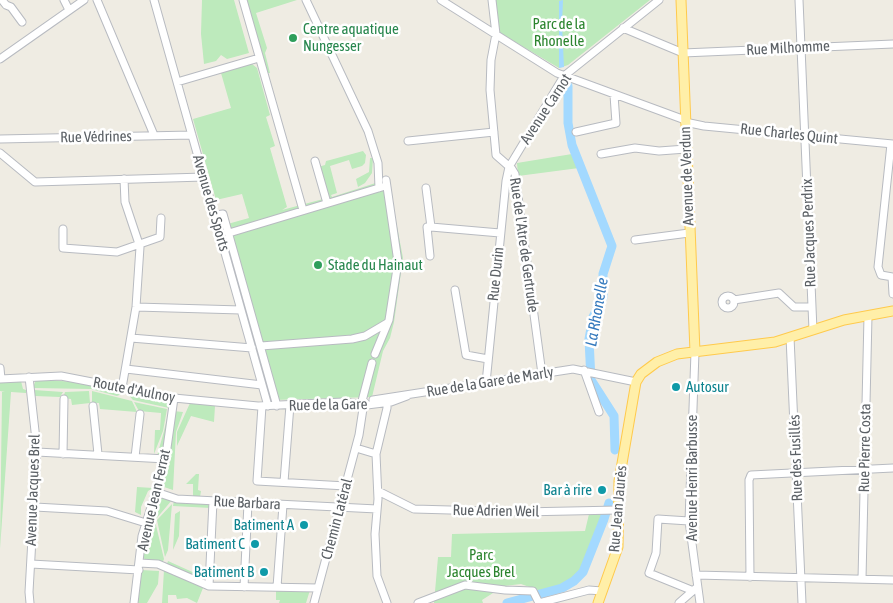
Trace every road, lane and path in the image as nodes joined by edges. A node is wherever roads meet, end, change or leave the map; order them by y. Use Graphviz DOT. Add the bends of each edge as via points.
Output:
graph roads {
  1 [pos="2,0"];
  2 [pos="64,0"];
  3 [pos="84,0"];
  4 [pos="98,0"];
  5 [pos="154,0"];
  6 [pos="243,0"];
  7 [pos="306,0"];
  8 [pos="441,0"];
  9 [pos="492,0"];
  10 [pos="659,0"];
  11 [pos="681,0"];
  12 [pos="799,0"];
  13 [pos="69,10"];
  14 [pos="22,22"];
  15 [pos="623,28"];
  16 [pos="496,34"];
  17 [pos="893,44"];
  18 [pos="801,48"];
  19 [pos="683,53"];
  20 [pos="259,58"];
  21 [pos="0,59"];
  22 [pos="564,76"];
  23 [pos="177,82"];
  24 [pos="614,95"];
  25 [pos="685,121"];
  26 [pos="494,132"];
  27 [pos="576,132"];
  28 [pos="154,135"];
  29 [pos="192,135"];
  30 [pos="805,136"];
  31 [pos="0,139"];
  32 [pos="408,141"];
  33 [pos="892,144"];
  34 [pos="686,149"];
  35 [pos="0,153"];
  36 [pos="601,154"];
  37 [pos="315,161"];
  38 [pos="509,167"];
  39 [pos="204,177"];
  40 [pos="124,179"];
  41 [pos="890,179"];
  42 [pos="382,184"];
  43 [pos="426,188"];
  44 [pos="327,203"];
  45 [pos="303,210"];
  46 [pos="215,215"];
  47 [pos="161,218"];
  48 [pos="884,220"];
  49 [pos="893,221"];
  50 [pos="431,227"];
  51 [pos="63,229"];
  52 [pos="229,233"];
  53 [pos="500,233"];
  54 [pos="689,234"];
  55 [pos="635,240"];
  56 [pos="140,244"];
  57 [pos="430,256"];
  58 [pos="893,277"];
  59 [pos="455,290"];
  60 [pos="893,294"];
  61 [pos="734,300"];
  62 [pos="812,307"];
  63 [pos="136,308"];
  64 [pos="241,310"];
  65 [pos="893,311"];
  66 [pos="868,316"];
  67 [pos="389,320"];
  68 [pos="813,330"];
  69 [pos="790,337"];
  70 [pos="131,338"];
  71 [pos="262,346"];
  72 [pos="252,348"];
  73 [pos="695,352"];
  74 [pos="374,354"];
  75 [pos="488,359"];
  76 [pos="372,363"];
  77 [pos="0,368"];
  78 [pos="126,369"];
  79 [pos="586,370"];
  80 [pos="542,374"];
  81 [pos="29,377"];
  82 [pos="0,379"];
  83 [pos="636,382"];
  84 [pos="486,383"];
  85 [pos="262,385"];
  86 [pos="122,388"];
  87 [pos="407,396"];
  88 [pos="174,398"];
  89 [pos="64,399"];
  90 [pos="387,400"];
  91 [pos="366,402"];
  92 [pos="290,405"];
  93 [pos="93,406"];
  94 [pos="265,406"];
  95 [pos="277,406"];
  96 [pos="599,412"];
  97 [pos="140,414"];
  98 [pos="356,448"];
  99 [pos="36,452"];
  100 [pos="63,454"];
  101 [pos="98,454"];
  102 [pos="376,454"];
  103 [pos="135,457"];
  104 [pos="166,459"];
  105 [pos="893,468"];
  106 [pos="865,470"];
  107 [pos="797,472"];
  108 [pos="284,482"];
  109 [pos="346,486"];
  110 [pos="378,491"];
  111 [pos="156,492"];
  112 [pos="213,502"];
  113 [pos="248,503"];
  114 [pos="283,505"];
  115 [pos="35,507"];
  116 [pos="340,508"];
  117 [pos="377,509"];
  118 [pos="610,510"];
  119 [pos="689,521"];
  120 [pos="146,523"];
  121 [pos="31,564"];
  122 [pos="139,566"];
  123 [pos="696,574"];
  124 [pos="750,576"];
  125 [pos="801,578"];
  126 [pos="862,580"];
  127 [pos="893,580"];
  128 [pos="209,586"];
  129 [pos="244,587"];
  130 [pos="277,587"];
  131 [pos="318,588"];
  132 [pos="695,589"];
  133 [pos="602,590"];
  134 [pos="537,599"];
  135 [pos="30,603"];
  136 [pos="134,603"];
  137 [pos="314,603"];
  138 [pos="386,603"];
  139 [pos="418,603"];
  140 [pos="598,603"];
  141 [pos="679,603"];
  142 [pos="700,603"];
  143 [pos="802,603"];
  1 -- 14 [label="street"];
  2 -- 13 [label="street"];
  3 -- 13 [label="street"];
  4 -- 28 [label="street"];
  5 -- 23 [label="street, Avenue des Sports"];
  6 -- 20 [label="street"];
  7 -- 42 [label="street" via="368,131"];
  8 -- 16 [label="street, Rue Charles Quint"];
  9 -- 16 [label="street, Rue de l'Atre de Gertrude"];
  10 -- 15 [label="street, Avenue Carnot"];
  11 -- 19 [label="main road, Avenue de Verdun"];
  12 -- 18 [label="street, Rue Jacques Perdrix"];
  13 -- 21 [label="street"];
  15 -- 19 [label="street"];
  15 -- 22 [label="street, Avenue Carnot"];
  16 -- 22 [label="street, Rue Charles Quint"];
  16 -- 26 [label="street, Rue de l'Atre de Gertrude" via="490,63"];
  17 -- 18 [label="street, Rue Milhomme"];
  18 -- 19 [label="street, Rue Milhomme"];
  18 -- 30 [label="street, Rue Jacques Perdrix"];
  19 -- 25 [label="main road, Avenue de Verdun"];
  20 -- 23 [label="street"];
  20 -- 45 [label="street"];
  22 -- 24 [label="street, Rue Charles Quint"];
  22 -- 38 [label="street, Avenue Carnot"];
  23 -- 29 [label="street, Avenue des Sports"];
  24 -- 25 [label="street, Rue Charles Quint"];
  24 -- 27 [label="street" via="616,123"];
  25 -- 30 [label="street, Rue Charles Quint"];
  25 -- 34 [label="main road, Avenue de Verdun"];
  26 -- 32 [label="street"];
  26 -- 38 [label="street, Rue de l'Atre de Gertrude" via="496,157"];
  28 -- 29 [label="street, Rue Védrines"];
  28 -- 31 [label="street, Rue Védrines"];
  29 -- 39 [label="street, Avenue des Sports"];
  30 -- 33 [label="street, Rue Charles Quint"];
  30 -- 62 [label="street, Rue Jacques Perdrix"];
  33 -- 41 [label="street"];
  34 -- 36 [label="street" via="659,151 635,148"];
  34 -- 54 [label="main road, Avenue de Verdun"];
  35 -- 40 [label="street" via="33,182"];
  37 -- 44 [label="street"];
  38 -- 53 [label="street, Rue Durin"];
  38 -- 80 [label="street, Rue de l'Atre de Gertrude" via="515,176"];
  39 -- 40 [label="street"];
  39 -- 46 [label="street, Avenue des Sports"];
  40 -- 56 [label="street" via="125,202"];
  41 -- 48 [label="street"];
  42 -- 44 [label="street"];
  42 -- 67 [label="street" via="398,257"];
  43 -- 50 [label="street"];
  44 -- 45 [label="street"];
  45 -- 52 [label="street"];
  46 -- 52 [label="street" via="223,213"];
  46 -- 64 [label="street, Avenue des Sports"];
  47 -- 56 [label="street" via="161,236"];
  48 -- 49 [label="street"];
  48 -- 58 [label="street" via="878,269 881,275"];
  50 -- 53 [label="street"];
  50 -- 57 [label="street" via="427,227"];
  51 -- 56 [label="street" via="63,248 114,252"];
  52 -- 71 [label="street"];
  53 -- 75 [label="street, Rue Durin"];
  54 -- 55 [label="street"];
  54 -- 73 [label="main road, Avenue de Verdun"];
  56 -- 63 [label="street"];
  58 -- 60 [label="street"];
  59 -- 75 [label="street" via="466,355"];
  61 -- 62 [label="street" via="779,294 794,307"];
  62 -- 68 [label="street, Rue Jacques Perdrix"];
  63 -- 64 [label="street"];
  63 -- 70 [label="street"];
  64 -- 72 [label="street, Avenue des Sports"];
  65 -- 66 [label="main road"];
  66 -- 68 [label="main road"];
  66 -- 106 [label="street, Rue Pierre Costa"];
  67 -- 71 [label="street" via="365,336 352,339"];
  67 -- 74 [label="street"];
  68 -- 69 [label="main road"];
  69 -- 73 [label="main road"];
  69 -- 107 [label="street, Rue des Fusillés"];
  70 -- 72 [label="street"];
  70 -- 78 [label="street"];
  71 -- 95 [label="street"];
  72 -- 85 [label="street, Avenue des Sports"];
  73 -- 83 [label="main road" via="661,360"];
  73 -- 119 [label="street, Avenue Henri Barbusse"];
  75 -- 84 [label="street, Rue Durin"];
  76 -- 91 [label="street, Chemin Latéral"];
  77 -- 82 [label="street"];
  78 -- 85 [label="street"];
  78 -- 86 [label="street"];
  79 -- 80 [label="street, Rue de la Gare de Marly"];
  79 -- 83 [label="street, Rue de la Gare de Marly"];
  79 -- 96 [label="street"];
  80 -- 84 [label="street, Rue de la Gare de Marly"];
  81 -- 82 [label="street, Route d'Aulnoy"];
  81 -- 86 [label="street, Route d'Aulnoy" via="61,376"];
  81 -- 99 [label="street, Avenue Jacques Brel"];
  83 -- 118 [label="main road, Rue Jean Jaurès" via="619,481"];
  84 -- 87 [label="street, Rue de la Gare de Marly"];
  85 -- 94 [label="street, Avenue des Sports"];
  86 -- 88 [label="street, Route d'Aulnoy"];
  87 -- 90 [label="street, Rue de la Gare"];
  88 -- 94 [label="street, Route d'Aulnoy"];
  88 -- 104 [label="street, Avenue Jean Ferrat"];
  89 -- 100 [label="street"];
  90 -- 91 [label="street"];
  90 -- 102 [label="street, Rue de la Gare"];
  91 -- 92 [label="street, Rue de la Gare"];
  91 -- 98 [label="street, Chemin Latéral" via="365,426"];
  92 -- 95 [label="street, Rue de la Gare"];
  92 -- 108 [label="street"];
  93 -- 101 [label="street"];
  94 -- 95 [label="street, Rue de la Gare"];
  94 -- 108 [label="street, Avenue des Sports" via="257,481"];
  97 -- 103 [label="street"];
  98 -- 102 [label="street"];
  98 -- 109 [label="street, Chemin Latéral"];
  99 -- 100 [label="street"];
  99 -- 115 [label="street, Avenue Jacques Brel"];
  100 -- 101 [label="street"];
  101 -- 103 [label="street"];
  102 -- 110 [label="street, Rue de la Gare"];
  103 -- 104 [label="street"];
  104 -- 111 [label="street, Avenue Jean Ferrat"];
  105 -- 106 [label="street"];
  106 -- 107 [label="street"];
  106 -- 126 [label="street, Rue Pierre Costa"];
  107 -- 124 [label="street" via="752,474 749,480"];
  107 -- 125 [label="street, Rue des Fusillés"];
  108 -- 109 [label="street"];
  109 -- 116 [label="street, Chemin Latéral"];
  110 -- 117 [label="street, Rue de la Gare"];
  110 -- 118 [label="street, Rue Adrien Weil" via="414,509"];
  111 -- 112 [label="street, Rue Barbara" via="177,499"];
  111 -- 120 [label="street, Avenue Jean Ferrat"];
  112 -- 113 [label="street, Rue Barbara"];
  112 -- 128 [label="street"];
  113 -- 114 [label="street, Rue Barbara"];
  113 -- 129 [label="street"];
  114 -- 116 [label="street, Rue Barbara"];
  114 -- 130 [label="street"];
  115 -- 120 [label="street" via="107,511"];
  115 -- 121 [label="street, Avenue Jacques Brel"];
  116 -- 117 [label="street, Rue Barbara"];
  116 -- 131 [label="street, Chemin Latéral"];
  117 -- 138 [label="street, Rue de la Gare" via="377,573"];
  118 -- 133 [label="main road, Rue Jean Jaurès" via="618,547"];
  119 -- 123 [label="street, Avenue Henri Barbusse"];
  119 -- 132 [label="street" via="658,519 656,555 649,573"];
  120 -- 122 [label="street, Avenue Jean Ferrat"];
  121 -- 122 [label="street"];
  121 -- 135 [label="street, Avenue Jacques Brel"];
  122 -- 128 [label="street" via="158,564"];
  122 -- 136 [label="street, Avenue Jean Ferrat"];
  123 -- 124 [label="street"];
  123 -- 132 [label="street, Avenue Henri Barbusse"];
  124 -- 125 [label="street"];
  125 -- 126 [label="street"];
  125 -- 143 [label="street, Rue des Fusillés"];
  126 -- 127 [label="street"];
  128 -- 129 [label="street"];
  129 -- 130 [label="street"];
  130 -- 131 [label="street"];
  131 -- 137 [label="street, Chemin Latéral"];
  132 -- 141 [label="street"];
  132 -- 142 [label="street, Avenue Henri Barbusse"];
  133 -- 134 [label="street"];
  133 -- 140 [label="main road, Rue Jean Jaurès"];
  134 -- 139 [label="street" via="463,584"];
}
